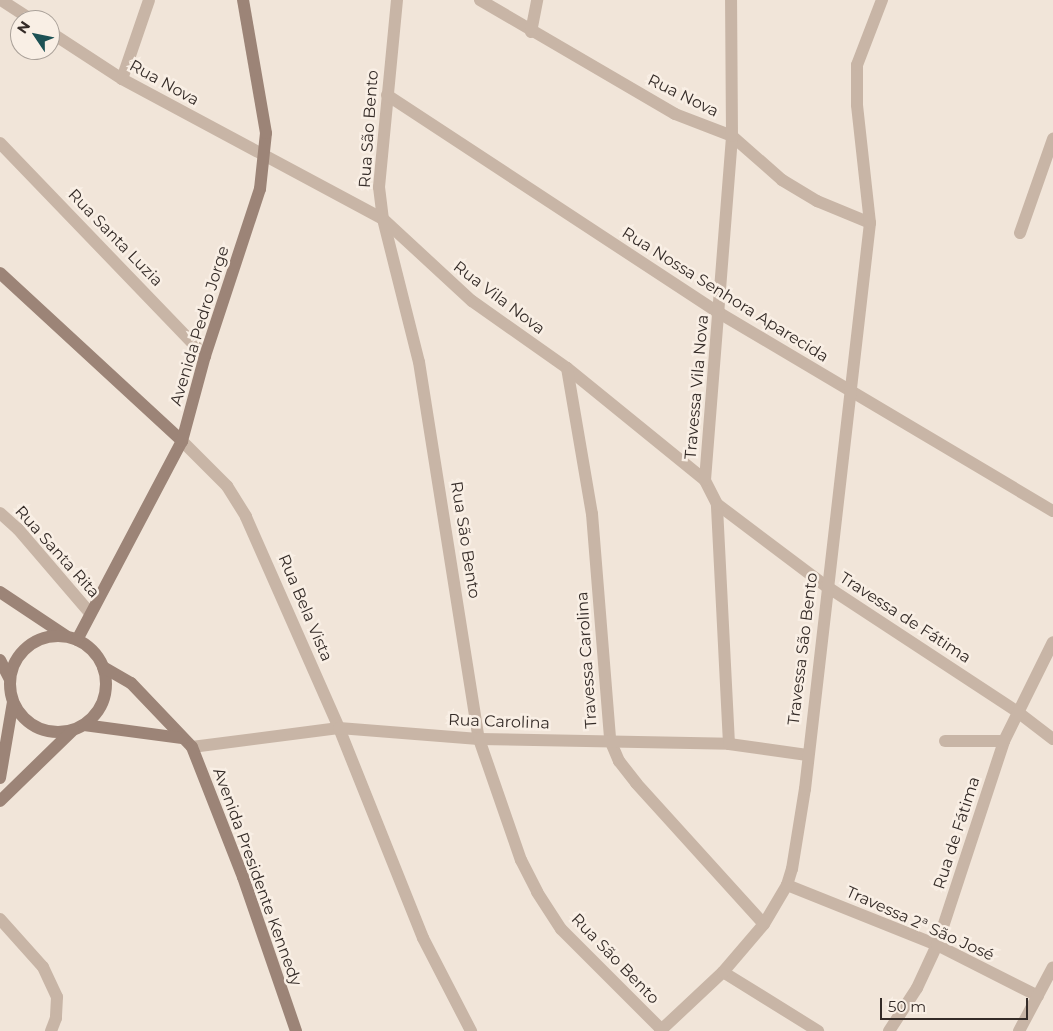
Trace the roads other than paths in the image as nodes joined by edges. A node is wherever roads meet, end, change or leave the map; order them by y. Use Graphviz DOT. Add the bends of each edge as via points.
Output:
graph roads {
  1 [pos="1,0"];
  2 [pos="149,0"];
  3 [pos="243,0"];
  4 [pos="397,0"];
  5 [pos="480,0"];
  6 [pos="537,0"];
  7 [pos="730,0"];
  8 [pos="882,0"];
  9 [pos="16,10"];
  10 [pos="531,32"];
  11 [pos="60,39"];
  12 [pos="122,79"];
  13 [pos="387,95"];
  14 [pos="732,136"];
  15 [pos="1053,139"];
  16 [pos="0,143"];
  17 [pos="266,157"];
  18 [pos="383,219"];
  19 [pos="870,223"];
  20 [pos="1020,233"];
  21 [pos="0,273"];
  22 [pos="721,314"];
  23 [pos="205,356"];
  24 [pos="567,368"];
  25 [pos="849,393"];
  26 [pos="182,441"];
  27 [pos="705,480"];
  28 [pos="716,504"];
  29 [pos="1053,511"];
  30 [pos="0,513"];
  31 [pos="826,586"];
  32 [pos="0,592"];
  33 [pos="90,613"];
  34 [pos="72,638"];
  35 [pos="1053,642"];
  36 [pos="0,660"];
  37 [pos="104,667"];
  38 [pos="10,680"];
  39 [pos="13,702"];
  40 [pos="1019,713"];
  41 [pos="79,728"];
  42 [pos="339,728"];
  43 [pos="182,738"];
  44 [pos="1053,739"];
  45 [pos="479,740"];
  46 [pos="610,740"];
  47 [pos="945,741"];
  48 [pos="1004,741"];
  49 [pos="729,744"];
  50 [pos="192,747"];
  51 [pos="807,755"];
  52 [pos="0,778"];
  53 [pos="0,801"];
  54 [pos="787,885"];
  55 [pos="0,919"];
  56 [pos="764,924"];
  57 [pos="937,945"];
  58 [pos="1053,967"];
  59 [pos="723,972"];
  60 [pos="1038,996"];
  61 [pos="51,1031"];
  62 [pos="296,1031"];
  63 [pos="471,1031"];
  64 [pos="661,1031"];
  65 [pos="818,1031"];
  66 [pos="888,1031"];
  67 [pos="1019,1031"];
  1 -- 9 [label="street"];
  2 -- 12 [label="street"];
  3 -- 17 [label="street, Avenida Pedro Jorge" via="263,107"];
  4 -- 13 [label="street, Rua São Bento"];
  5 -- 10 [label="street, Rua Nova"];
  6 -- 10 [label="street"];
  7 -- 14 [label="street, Travessa Vila Nova"];
  8 -- 19 [label="street, Travessa São Bento" via="857,66 857,105"];
  10 -- 14 [label="street, Rua Nova" via="675,114"];
  11 -- 12 [label="street, Rua Nova"];
  12 -- 17 [label="street, Rua Nova"];
  13 -- 18 [label="street, Rua São Bento" via="380,187"];
  13 -- 22 [label="street, Rua Nossa Senhora Aparecida"];
  14 -- 19 [label="street, Rua Nova" via="782,180 816,201"];
  14 -- 22 [label="street, Travessa Vila Nova"];
  15 -- 20 [label="street"];
  16 -- 23 [label="street, Rua Santa Luzia"];
  17 -- 18 [label="street, Rua Vila Nova" via="349,198"];
  17 -- 23 [label="street, Avenida Pedro Jorge" via="260,188"];
  18 -- 24 [label="street, Rua Vila Nova" via="472,301"];
  18 -- 45 [label="street, Rua São Bento" via="419,362"];
  19 -- 25 [label="street, Travessa São Bento"];
  21 -- 26 [label="street, Rua Bela Vista"];
  22 -- 25 [label="street, Rua Nossa Senhora Aparecida"];
  22 -- 27 [label="street, Travessa Vila Nova"];
  23 -- 26 [label="street, Avenida Pedro Jorge"];
  24 -- 27 [label="street, Rua Vila Nova"];
  24 -- 46 [label="street, Travessa Carolina" via="592,514"];
  25 -- 29 [label="street, Rua Nossa Senhora Aparecida"];
  25 -- 31 [label="street, Travessa São Bento"];
  26 -- 33 [label="street, Avenida Pedro Jorge"];
  26 -- 42 [label="street, Rua Bela Vista" via="227,486 246,517"];
  27 -- 28 [label="street, Travessa Vila Nova"];
  28 -- 31 [label="street, Travessa de Fátima"];
  28 -- 49 [label="street, Travessa Vila Nova"];
  30 -- 33 [label="street, Rua Santa Rita" via="18,529"];
  31 -- 40 [label="street, Travessa de Fátima"];
  31 -- 51 [label="street, Travessa São Bento"];
  32 -- 34 [label="street, Avenida Presidente Kennedy"];
  33 -- 34 [label="street, Avenida Pedro Jorge"];
  34 -- 37 [label="street, Avenida Presidente Kennedy" via="97,655"];
  34 -- 38 [label="street" via="46,637 28,646 16,661"];
  35 -- 40 [label="street, Rua de Fátima"];
  36 -- 38 [label="street"];
  37 -- 41 [label="street" via="107,688 100,709"];
  37 -- 43 [label="street, Avenida Presidente Kennedy" via="131,683"];
  38 -- 39 [label="street"];
  39 -- 41 [label="street" via="27,722 49,732"];
  39 -- 52 [label="street"];
  40 -- 44 [label="street, Travessa de Fátima"];
  40 -- 48 [label="street, Rua de Fátima"];
  41 -- 43 [label="street"];
  41 -- 53 [label="street"];
  42 -- 45 [label="street, Rua Carolina"];
  42 -- 50 [label="street, Rua Carolina"];
  42 -- 63 [label="street, Rua Bela Vista" via="423,938"];
  43 -- 50 [label="street, Avenida Presidente Kennedy"];
  45 -- 46 [label="street, Rua Carolina"];
  45 -- 64 [label="street, Rua São Bento" via="521,860 537,892 562,929"];
  46 -- 49 [label="street, Rua Carolina"];
  46 -- 56 [label="street, Travessa Carolina" via="619,761 636,783"];
  47 -- 48 [label="street"];
  48 -- 57 [label="street, Rua de Fátima"];
  49 -- 51 [label="street, Rua Carolina"];
  50 -- 62 [label="street, Avenida Presidente Kennedy" via="243,877"];
  51 -- 54 [label="street, Travessa São Bento" via="805,789"];
  54 -- 56 [label="street, Travessa São Bento"];
  54 -- 57 [label="street, Travessa 2ª São José"];
  55 -- 61 [label="street" via="43,968 57,997 56,1018"];
  56 -- 59 [label="street, Travessa São Bento"];
  57 -- 60 [label="street, Travessa 2ª São José"];
  57 -- 66 [label="street, Rua de Fátima" via="917,988"];
  58 -- 60 [label="street"];
  59 -- 64 [label="street, Travessa São Bento"];
  59 -- 65 [label="street"];
  60 -- 67 [label="street"];
}
